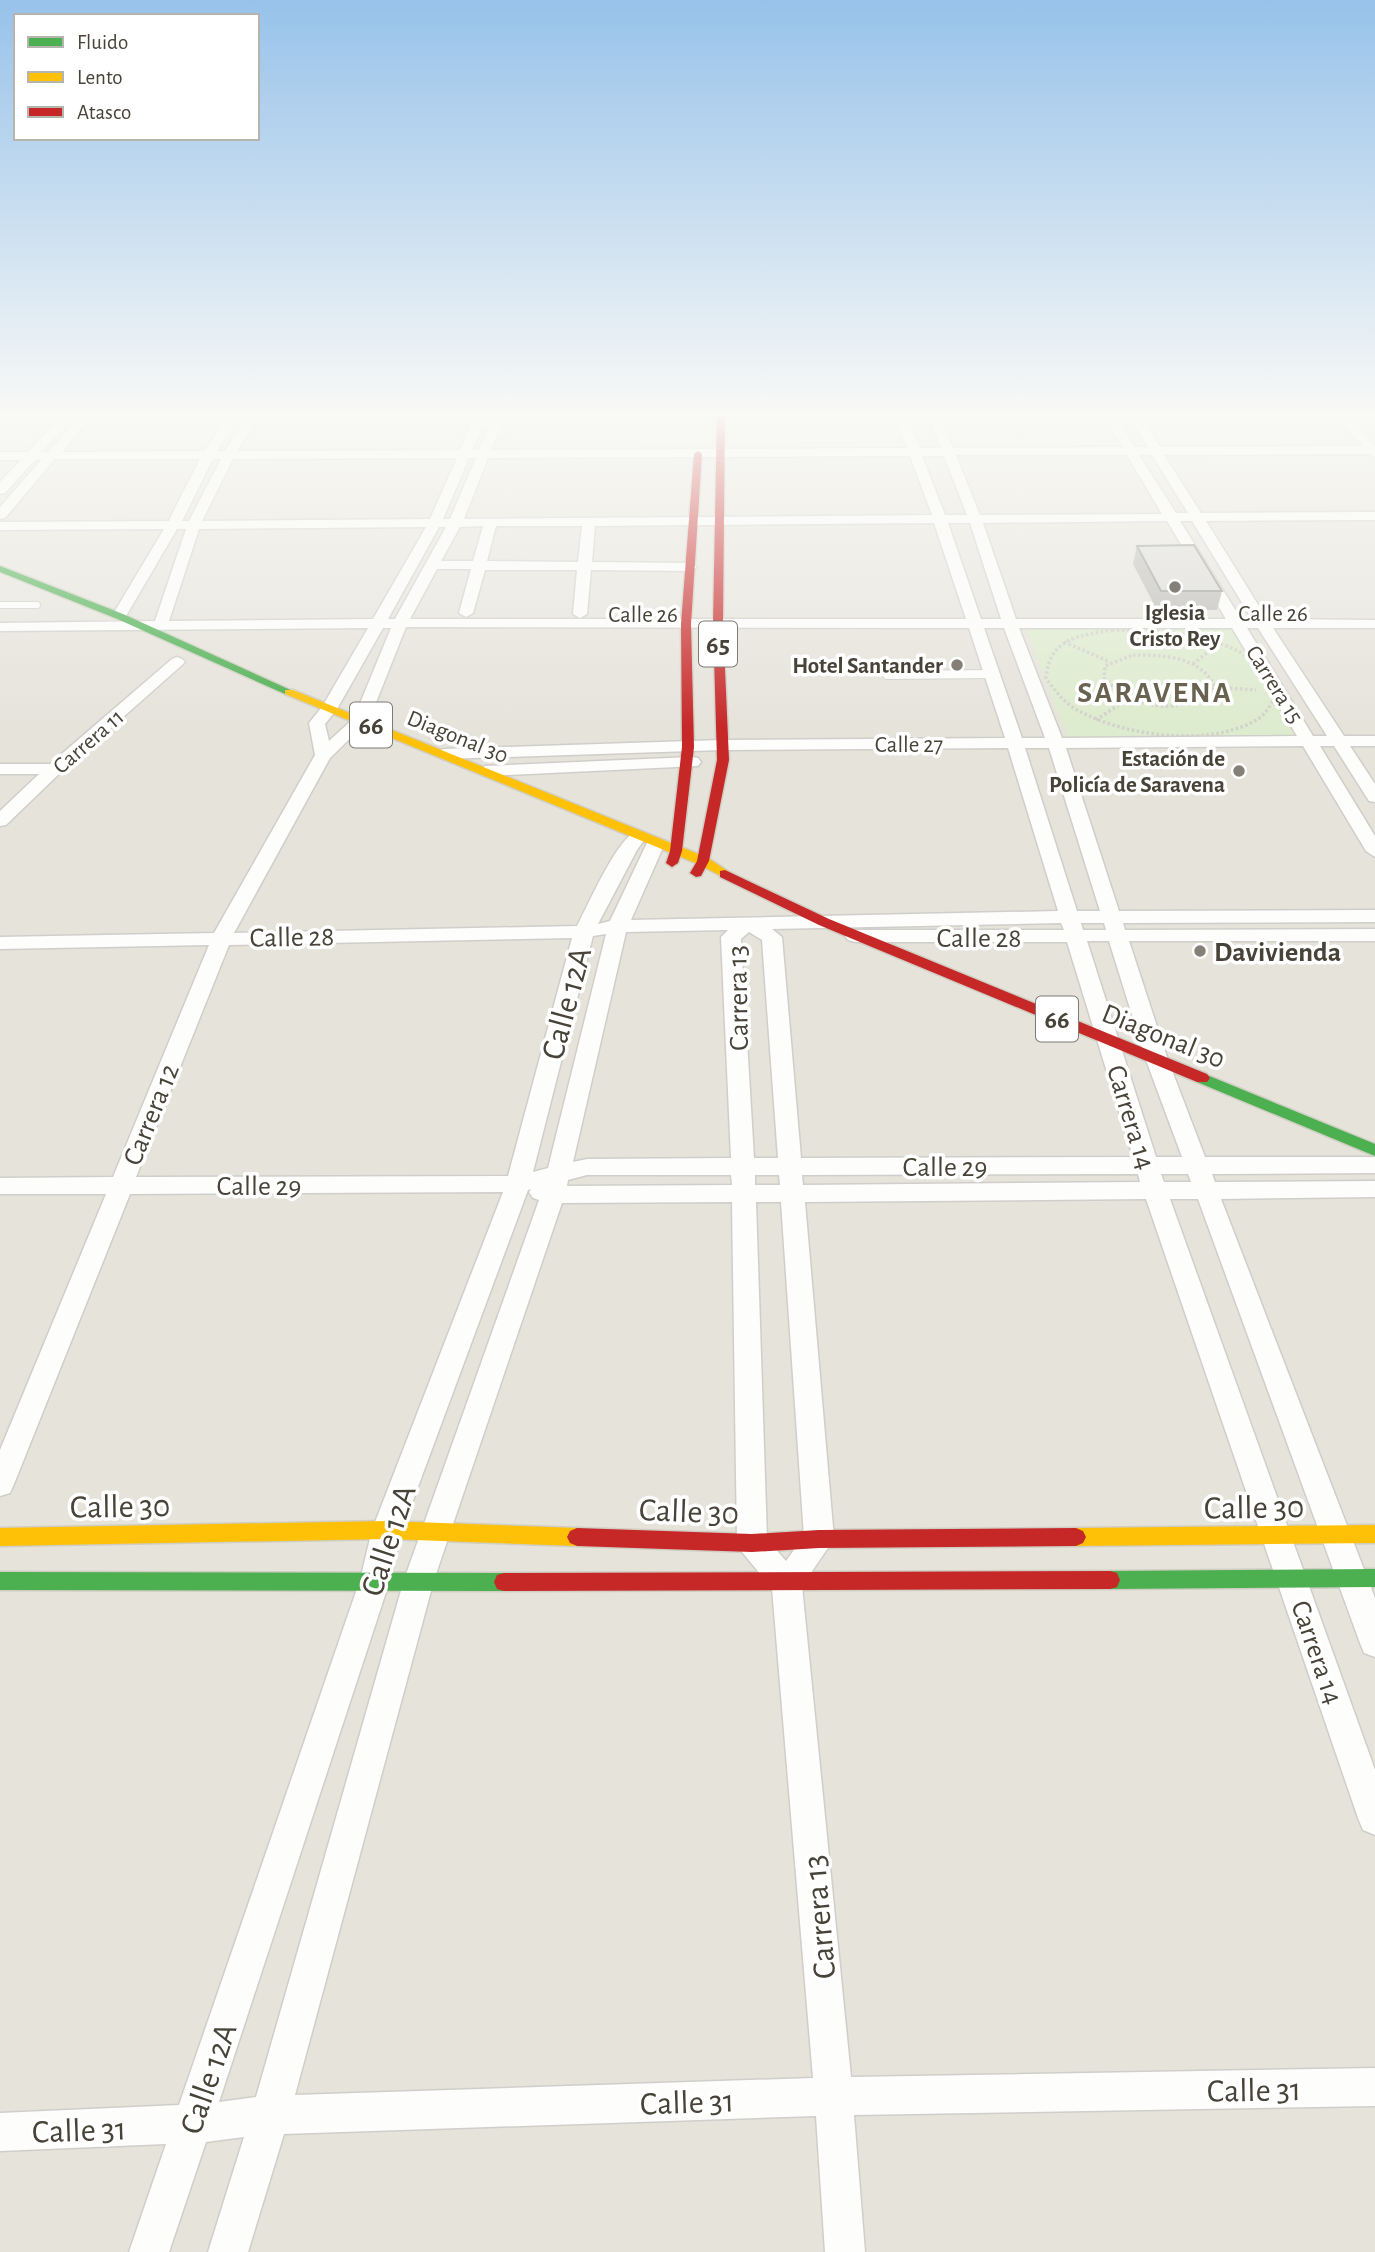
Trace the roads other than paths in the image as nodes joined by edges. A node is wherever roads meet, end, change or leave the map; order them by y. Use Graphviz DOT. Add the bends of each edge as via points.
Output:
graph roads {
  1 [pos="5,517"];
  2 [pos="177,517"];
  3 [pos="197,517"];
  4 [pos="672,517"];
  5 [pos="692,517"];
  6 [pos="694,517"];
  7 [pos="720,517"];
  8 [pos="940,517"];
  9 [pos="975,517"];
  10 [pos="1172,517"];
  11 [pos="1198,517"];
  12 [pos="437,518"];
  13 [pos="458,518"];
  14 [pos="175,520"];
  15 [pos="196,520"];
  16 [pos="491,521"];
  17 [pos="589,521"];
  18 [pos="0,526"];
  19 [pos="432,565"];
  20 [pos="479,565"];
  21 [pos="584,566"];
  22 [pos="690,567"];
  23 [pos="0,569"];
  24 [pos="0,591"];
  25 [pos="0,605"];
  26 [pos="37,605"];
  27 [pos="466,614"];
  28 [pos="580,614"];
  29 [pos="1375,614"];
  30 [pos="119,616"];
  31 [pos="379,618"];
  32 [pos="403,618"];
  33 [pos="718,618"];
  34 [pos="1234,618"];
  35 [pos="687,619"];
  36 [pos="973,619"];
  37 [pos="1008,619"];
  38 [pos="1259,619"];
  39 [pos="74,620"];
  40 [pos="162,621"];
  41 [pos="1375,624"];
  42 [pos="38,626"];
  43 [pos="0,628"];
  44 [pos="95,628"];
  45 [pos="139,628"];
  46 [pos="130,643"];
  47 [pos="178,663"];
  48 [pos="992,674"];
  49 [pos="887,675"];
  50 [pos="329,709"];
  51 [pos="361,720"];
  52 [pos="311,721"];
  53 [pos="346,736"];
  54 [pos="1375,741"];
  55 [pos="366,744"];
  56 [pos="1344,748"];
  57 [pos="1315,749"];
  58 [pos="1017,751"];
  59 [pos="1059,751"];
  60 [pos="722,753"];
  61 [pos="443,754"];
  62 [pos="323,755"];
  63 [pos="687,755"];
  64 [pos="1375,755"];
  65 [pos="0,769"];
  66 [pos="54,769"];
  67 [pos="485,771"];
  68 [pos="1375,797"];
  69 [pos="0,821"];
  70 [pos="648,849"];
  71 [pos="1375,851"];
  72 [pos="700,867"];
  73 [pos="1375,916"];
  74 [pos="824,922"];
  75 [pos="1072,927"];
  76 [pos="1115,927"];
  77 [pos="739,930"];
  78 [pos="584,932"];
  79 [pos="617,933"];
  80 [pos="1375,935"];
  81 [pos="859,936"];
  82 [pos="222,937"];
  83 [pos="772,937"];
  84 [pos="0,943"];
  85 [pos="1108,1041"];
  86 [pos="1157,1059"];
  87 [pos="1375,1150"];
  88 [pos="1147,1165"];
  89 [pos="1196,1165"];
  90 [pos="1375,1165"];
  91 [pos="743,1166"];
  92 [pos="788,1167"];
  93 [pos="518,1184"];
  94 [pos="556,1185"];
  95 [pos="0,1186"];
  96 [pos="121,1186"];
  97 [pos="1375,1189"];
  98 [pos="1155,1191"];
  99 [pos="1205,1191"];
  100 [pos="743,1195"];
  101 [pos="790,1195"];
  102 [pos="0,1484"];
  103 [pos="387,1530"];
  104 [pos="437,1530"];
  105 [pos="1336,1534"];
  106 [pos="1375,1534"];
  107 [pos="1276,1536"];
  108 [pos="0,1537"];
  109 [pos="819,1539"];
  110 [pos="752,1542"];
  111 [pos="1364,1578"];
  112 [pos="1293,1579"];
  113 [pos="375,1580"];
  114 [pos="419,1580"];
  115 [pos="0,1581"];
  116 [pos="788,1583"];
  117 [pos="1375,1643"];
  118 [pos="1375,1818"];
  119 [pos="1375,2087"];
  120 [pos="834,2096"];
  121 [pos="270,2115"];
  122 [pos="191,2124"];
  123 [pos="0,2132"];
  124 [pos="149,2252"];
  125 [pos="228,2252"];
  126 [pos="845,2252"];
  1 -- 14 [label="street"];
  2 -- 14 [label="street"];
  3 -- 15 [label="street"];
  4 -- 13 [label="street"];
  5 -- 17 [label="street"];
  6 -- 22 [label="main road, 65"];
  7 -- 33 [label="main road, 65"];
  8 -- 36 [label="street, Carrera 14"];
  9 -- 37 [label="street, Carrera 14"];
  10 -- 34 [label="street, Carrera 15"];
  11 -- 38 [label="street, Carrera 15"];
  12 -- 13 [label="street"];
  12 -- 15 [label="street"];
  12 -- 31 [label="street"];
  13 -- 16 [label="street"];
  13 -- 19 [label="street, Carrera 12"];
  14 -- 15 [label="street"];
  14 -- 18 [label="street"];
  14 -- 30 [label="street"];
  15 -- 40 [label="street"];
  16 -- 17 [label="street"];
  16 -- 20 [label="street"];
  17 -- 21 [label="street"];
  19 -- 20 [label="street"];
  19 -- 32 [label="street, Carrera 12"];
  20 -- 21 [label="street"];
  20 -- 27 [label="street"];
  21 -- 22 [label="street"];
  21 -- 28 [label="street"];
  22 -- 35 [label="main road, 65"];
  23 -- 30 [label="main road, Diagonal 30 / 66"];
  24 -- 26 [label="main road"];
  25 -- 26 [label="lane"];
  26 -- 39 [label="main road"];
  27 -- 28 [label="street, Calle 26"];
  27 -- 32 [label="street, Calle 26"];
  28 -- 35 [label="street, Calle 26"];
  29 -- 38 [label="street, Calle 26"];
  30 -- 39 [label="street, Calle 26"];
  30 -- 40 [label="street, Calle 26"];
  30 -- 45 [label="main road, Diagonal 30 / 66"];
  31 -- 32 [label="street, Calle 26"];
  31 -- 40 [label="street, Calle 26"];
  31 -- 50 [label="street"];
  32 -- 35 [label="street, Calle 26"];
  32 -- 51 [label="street, Carrera 12"];
  33 -- 35 [label="street, Calle 26"];
  33 -- 36 [label="street, Calle 26"];
  33 -- 60 [label="main road, 65"];
  34 -- 37 [label="street, Calle 26"];
  34 -- 38 [label="street, Calle 26"];
  34 -- 57 [label="street, Carrera 15"];
  35 -- 63 [label="main road, 65"];
  36 -- 37 [label="street, Calle 26"];
  36 -- 48 [label="street, Carrera 14"];
  37 -- 59 [label="street, Carrera 14"];
  38 -- 41 [label="street, Calle 26"];
  38 -- 56 [label="street, Carrera 15"];
  39 -- 42 [label="street, Calle 26"];
  39 -- 44 [label="main road"];
  40 -- 45 [label="street, Calle 26"];
  42 -- 43 [label="street, Calle 26"];
  42 -- 44 [label="street, Calle 26"];
  44 -- 45 [label="street, Calle 26"];
  44 -- 46 [label="main road"];
  45 -- 50 [label="main road, Diagonal 30 / 66"];
  47 -- 66 [label="street, Carrera 11"];
  48 -- 49 [label="lane"];
  48 -- 58 [label="street, Carrera 14"];
  50 -- 51 [label="main road, Diagonal 30 / 66"];
  50 -- 52 [label="street"];
  51 -- 53 [label="street, Carrera 12"];
  51 -- 61 [label="main road, Diagonal 30 / 66"];
  52 -- 53 [label="main road, Diagonal 30 / 66"];
  52 -- 62 [label="street"];
  53 -- 55 [label="main road, Diagonal 30 / 66"];
  53 -- 62 [label="street, Carrera 12"];
  54 -- 56 [label="street, Calle 27"];
  56 -- 57 [label="street, Calle 27"];
  56 -- 64 [label="street, Calle 27"];
  56 -- 68 [label="street, Carrera 15"];
  57 -- 59 [label="street, Calle 27"];
  57 -- 71 [label="street, Carrera 15"];
  58 -- 59 [label="street, Calle 27"];
  58 -- 60 [label="street, Calle 27"];
  58 -- 75 [label="street, Carrera 14"];
  59 -- 76 [label="street, Carrera 14"];
  60 -- 63 [label="street, Calle 27"];
  60 -- 72 [label="main road, 65"];
  61 -- 63 [label="street, Calle 27"];
  61 -- 67 [label="main road, Diagonal 30 / 66"];
  62 -- 82 [label="street, Carrera 12"];
  63 -- 67 [label="street, Calle 27"];
  63 -- 70 [label="main road, 65"];
  65 -- 66 [label="street"];
  66 -- 69 [label="street, Carrera 11"];
  67 -- 70 [label="main road, Diagonal 30 / 66"];
  70 -- 72 [label="main road, Diagonal 30 / 66"];
  70 -- 78 [label="street, Calle 12A"];
  70 -- 79 [label="street, Calle 12A"];
  72 -- 74 [label="main road, Diagonal 30 / 66"];
  73 -- 76 [label="street, Calle 28"];
  74 -- 75 [label="street, Calle 28"];
  74 -- 77 [label="street, Calle 28"];
  74 -- 81 [label="main road, Diagonal 30 / 66"];
  75 -- 76 [label="street, Calle 28"];
  75 -- 81 [label="street, Calle 28"];
  75 -- 85 [label="street, Carrera 14"];
  76 -- 80 [label="street, Calle 28"];
  76 -- 86 [label="street, Carrera 14"];
  77 -- 79 [label="street, Calle 28"];
  77 -- 83 [label="street, Carrera 13"];
  77 -- 91 [label="street, Carrera 13"];
  78 -- 79 [label="street, Calle 28"];
  78 -- 82 [label="street, Calle 28"];
  78 -- 93 [label="street, Calle 12A"];
  79 -- 94 [label="street, Calle 12A"];
  81 -- 83 [label="street, Calle 28"];
  81 -- 85 [label="main road, Diagonal 30 / 66"];
  82 -- 84 [label="street, Calle 28"];
  82 -- 96 [label="street, Carrera 12"];
  83 -- 92 [label="street, Carrera 13"];
  85 -- 86 [label="main road, Diagonal 30 / 66"];
  85 -- 88 [label="street, Carrera 14"];
  86 -- 87 [label="main road, Diagonal 30 / 66"];
  86 -- 89 [label="street, Carrera 14"];
  88 -- 89 [label="street, Calle 29"];
  88 -- 92 [label="street, Calle 29"];
  88 -- 98 [label="street, Carrera 14"];
  89 -- 90 [label="street, Calle 29"];
  89 -- 99 [label="street, Carrera 14"];
  91 -- 92 [label="street, Calle 29"];
  91 -- 94 [label="street, Calle 29" via="587,1167"];
  91 -- 100 [label="street, Carrera 13"];
  92 -- 101 [label="street, Carrera 13"];
  93 -- 94 [label="street, Calle 29"];
  93 -- 96 [label="street, Calle 29"];
  93 -- 103 [label="street, Calle 12A"];
  94 -- 100 [label="street, Calle 29"];
  94 -- 104 [label="street, Calle 12A"];
  95 -- 96 [label="street, Calle 29"];
  96 -- 102 [label="street, Carrera 12"];
  97 -- 99 [label="street, Calle 29"];
  98 -- 99 [label="street, Calle 29"];
  98 -- 101 [label="street, Calle 29"];
  98 -- 107 [label="street, Carrera 14"];
  99 -- 105 [label="street, Carrera 14"];
  100 -- 101 [label="street, Calle 29"];
  100 -- 110 [label="street, Carrera 13"];
  101 -- 109 [label="street, Carrera 13"];
  103 -- 104 [label="main road, Calle 30"];
  103 -- 108 [label="main road, Calle 30"];
  103 -- 113 [label="street, Calle 12A"];
  104 -- 110 [label="main road, Calle 30"];
  104 -- 114 [label="street, Calle 12A"];
  105 -- 106 [label="main road, Calle 30"];
  105 -- 107 [label="main road, Calle 30"];
  105 -- 111 [label="street, Carrera 14"];
  107 -- 109 [label="main road, Calle 30"];
  107 -- 112 [label="street, Carrera 14"];
  109 -- 110 [label="main road, Calle 30"];
  109 -- 116 [label="street"];
  110 -- 116 [label="street"];
  111 -- 112 [label="main road"];
  111 -- 117 [label="street, Carrera 14" via="1367,1625"];
  112 -- 116 [label="main road"];
  112 -- 118 [label="street, Carrera 14"];
  113 -- 114 [label="main road"];
  113 -- 115 [label="main road"];
  113 -- 122 [label="street, Calle 12A"];
  114 -- 116 [label="main road"];
  114 -- 121 [label="street, Calle 12A"];
  116 -- 120 [label="street, Carrera 13"];
  119 -- 120 [label="street, Calle 31"];
  120 -- 121 [label="street, Calle 31"];
  120 -- 126 [label="street, Carrera 13"];
  121 -- 122 [label="street, Calle 31"];
  121 -- 125 [label="street, Calle 12A"];
  122 -- 123 [label="street, Calle 31"];
  122 -- 124 [label="street, Calle 12A"];
}
